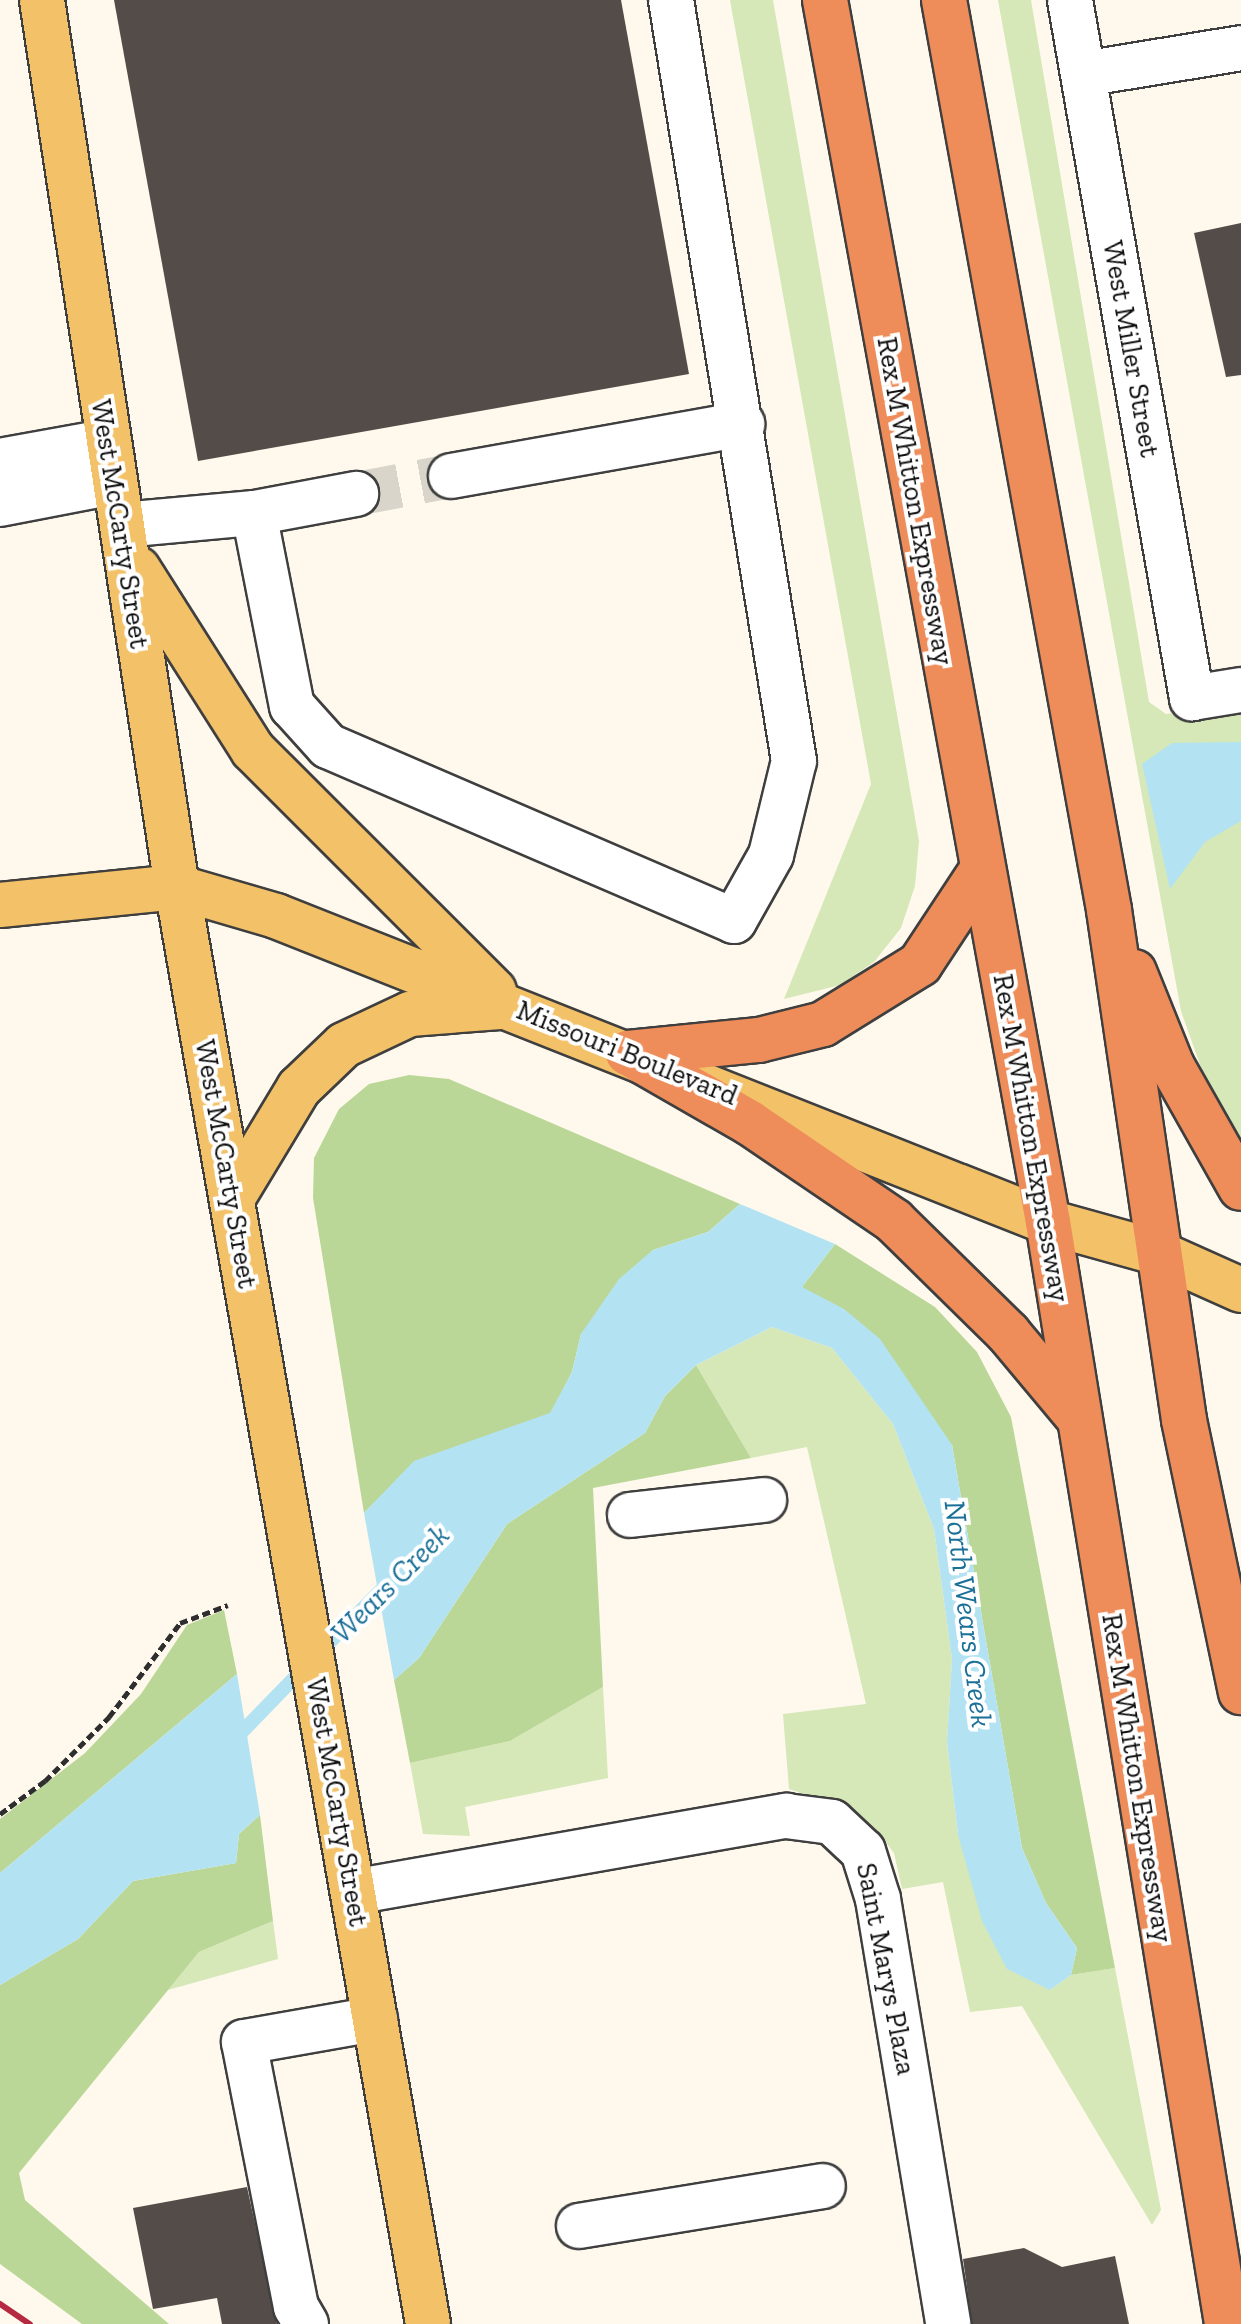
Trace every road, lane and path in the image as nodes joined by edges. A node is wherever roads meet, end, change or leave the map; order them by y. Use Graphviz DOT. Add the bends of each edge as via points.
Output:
graph roads {
  1 [pos="42,0"];
  2 [pos="671,0"];
  3 [pos="825,0"];
  4 [pos="944,0"];
  5 [pos="1070,0"];
  6 [pos="1241,48"];
  7 [pos="1083,74"];
  8 [pos="742,424"];
  9 [pos="0,461"];
  10 [pos="109,462"];
  11 [pos="451,476"];
  12 [pos="356,494"];
  13 [pos="0,504"];
  14 [pos="254,513"];
  15 [pos="124,537"];
  16 [pos="1241,690"];
  17 [pos="982,870"];
  18 [pos="177,887"];
  19 [pos="0,905"];
  20 [pos="1109,910"];
  21 [pos="510,1006"];
  22 [pos="628,1053"];
  23 [pos="1241,1188"];
  24 [pos="232,1199"];
  25 [pos="1048,1222"];
  26 [pos="1156,1252"];
  27 [pos="1241,1290"];
  28 [pos="1081,1420"];
  29 [pos="764,1500"];
  30 [pos="630,1515"];
  31 [pos="228,1605"];
  32 [pos="1241,1692"];
  33 [pos="0,1814"];
  34 [pos="353,1892"];
  35 [pos="375,2019"];
  36 [pos="823,2186"];
  37 [pos="579,2226"];
  38 [pos="1217,2280"];
  39 [pos="306,2324"];
  40 [pos="428,2324"];
  41 [pos="948,2324"];
  42 [pos="1218,2324"];
  43 [pos="1227,2324"];
  1 -- 10 [label="main road, West McCarty Street"];
  2 -- 8 [label="street"];
  3 -- 17 [label="highway, Rex M Whitton Expressway"];
  4 -- 20 [label="highway"];
  5 -- 7 [label="street, West Miller Street"];
  6 -- 7 [label="street"];
  7 -- 16 [label="street, West Miller Street" via="1192,698"];
  8 -- 11 [label="street"];
  8 -- 14 [label="street" via="794,761 771,855 734,921 328,746 292,706"];
  9 -- 10 [label="street"];
  10 -- 13 [label="street"];
  10 -- 15 [label="main road, West McCarty Street"];
  12 -- 14 [label="street"];
  14 -- 15 [label="street"];
  15 -- 18 [label="main road, West McCarty Street"];
  15 -- 21 [label="main road" via="253,750"];
  17 -- 22 [label="highway" via="920,964 823,1024 759,1040"];
  17 -- 25 [label="highway, Rex M Whitton Expressway"];
  18 -- 19 [label="main road, Missouri Boulevard"];
  18 -- 21 [label="main road, Missouri Boulevard" via="276,916"];
  18 -- 24 [label="main road, West McCarty Street"];
  20 -- 23 [label="highway" via="1172,1066"];
  20 -- 26 [label="highway"];
  21 -- 22 [label="main road, Missouri Boulevard"];
  21 -- 24 [label="main road" via="410,1014 344,1045 299,1088"];
  22 -- 25 [label="main road, Missouri Boulevard"];
  22 -- 28 [label="highway" via="750,1123 894,1221 1008,1333"];
  24 -- 34 [label="main road, West McCarty Street"];
  25 -- 26 [label="main road, Missouri Boulevard"];
  25 -- 28 [label="highway, Rex M Whitton Expressway"];
  26 -- 27 [label="main road, Missouri Boulevard"];
  26 -- 32 [label="highway"];
  28 -- 38 [label="highway, Rex M Whitton Expressway"];
  29 -- 30 [label="street"];
  31 -- 33 [label="path" via="180,1623 109,1717 45,1781"];
  34 -- 35 [label="main road, West McCarty Street"];
  34 -- 41 [label="street, Saint Marys Plaza" via="786,1816 832,1822 863,1851 878,1899"];
  35 -- 39 [label="street" via="244,2042 296,2307"];
  35 -- 40 [label="main road, West McCarty Street"];
  36 -- 37 [label="street"];
  38 -- 42 [label="highway"];
  38 -- 43 [label="highway"];
}
